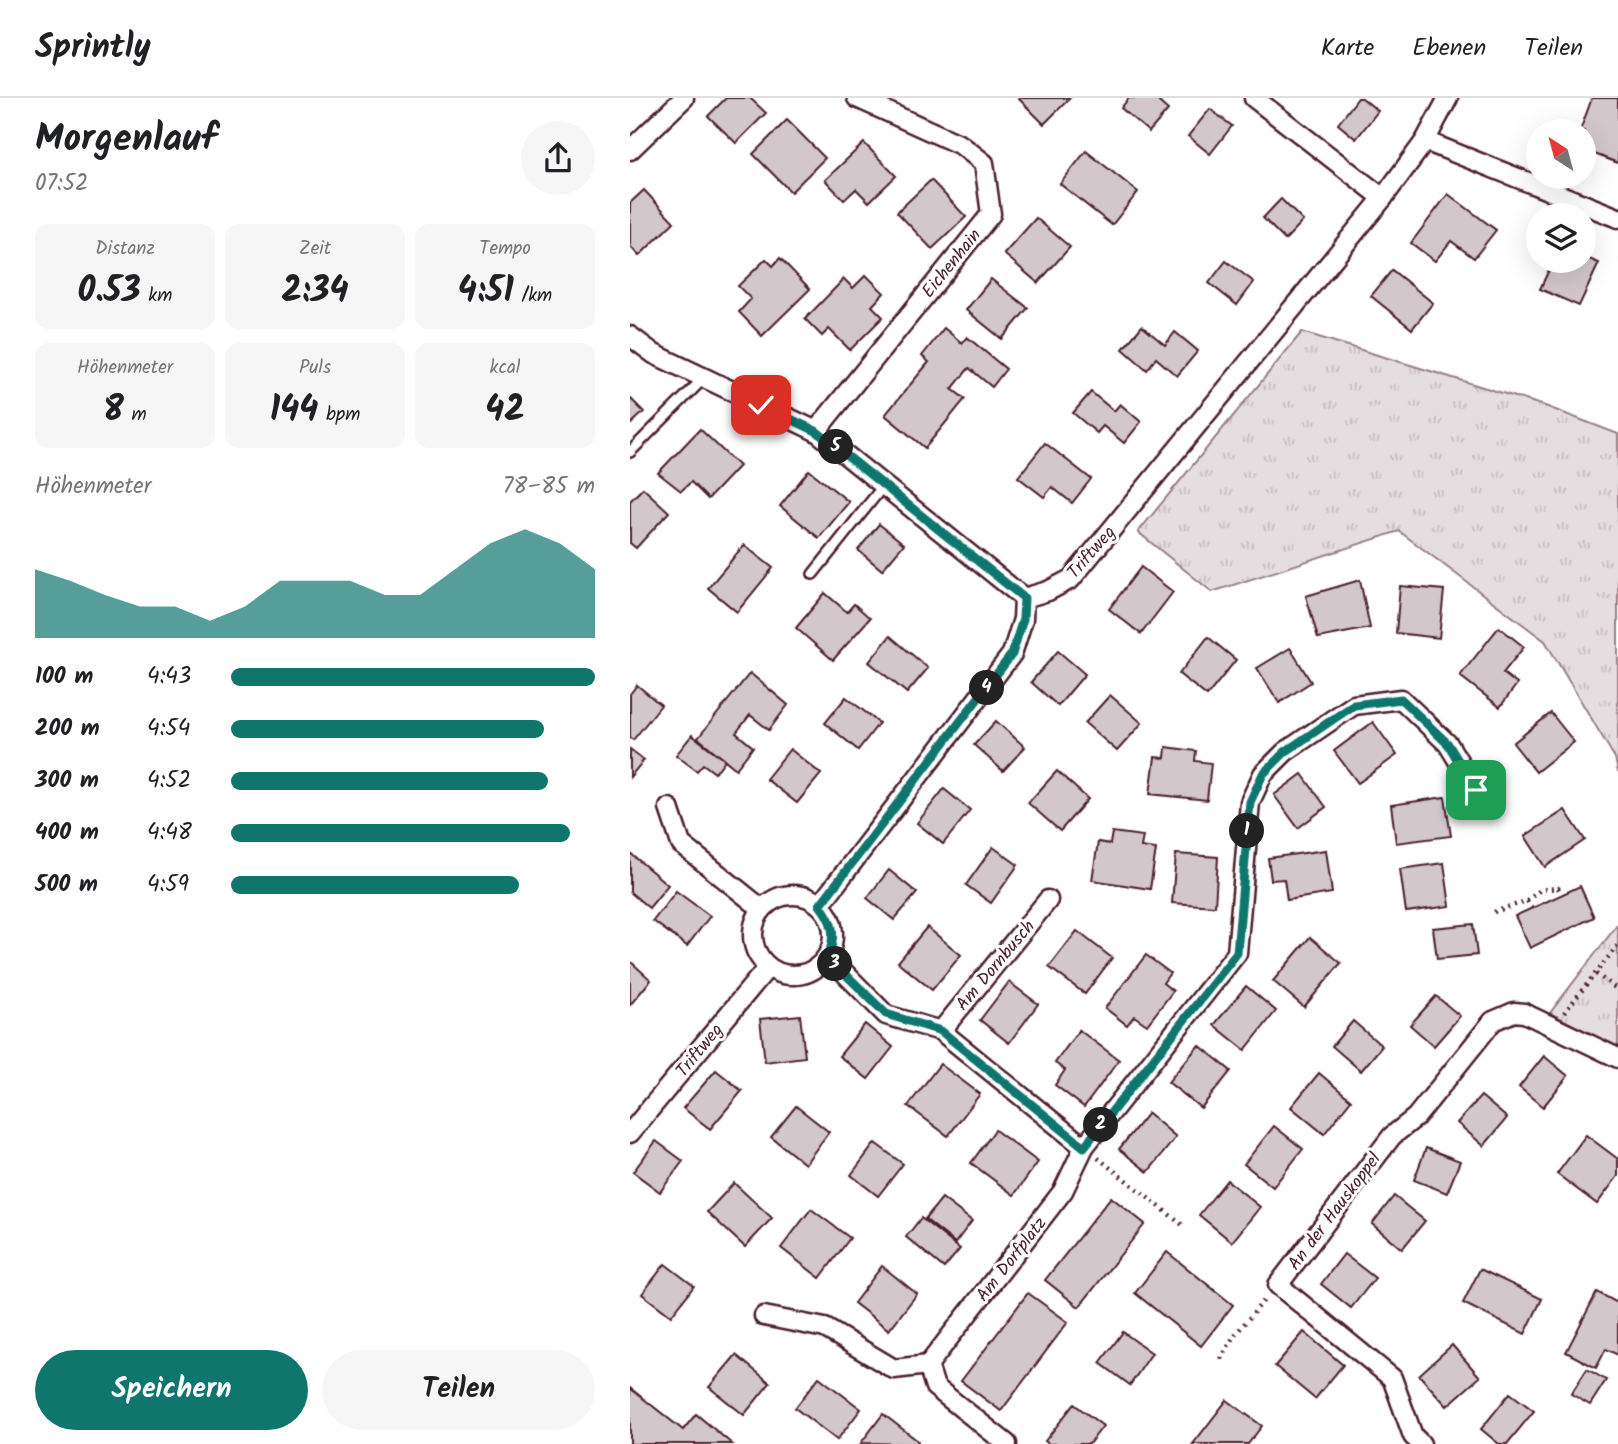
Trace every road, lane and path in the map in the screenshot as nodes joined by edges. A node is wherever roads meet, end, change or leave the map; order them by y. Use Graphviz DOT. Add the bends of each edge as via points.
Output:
graph roads {
  1 [pos="684,98"];
  2 [pos="857,98"];
  3 [pos="1254,98"];
  4 [pos="1448,98"];
  5 [pos="1425,141"];
  6 [pos="630,150"];
  7 [pos="1382,198"];
  8 [pos="1618,218"];
  9 [pos="630,336"];
  10 [pos="704,377"];
  11 [pos="816,431"];
  12 [pos="630,452"];
  13 [pos="885,485"];
  14 [pos="813,574"];
  15 [pos="1024,598"];
  16 [pos="1476,790"];
  17 [pos="669,808"];
  18 [pos="1562,894"];
  19 [pos="1048,900"];
  20 [pos="1527,901"];
  21 [pos="820,905"];
  22 [pos="1532,908"];
  23 [pos="762,909"];
  24 [pos="1494,912"];
  25 [pos="1618,945"];
  26 [pos="828,957"];
  27 [pos="768,967"];
  28 [pos="1596,974"];
  29 [pos="1618,990"];
  30 [pos="1553,1026"];
  31 [pos="941,1031"];
  32 [pos="1618,1058"];
  33 [pos="630,1133"];
  34 [pos="1084,1147"];
  35 [pos="1185,1227"];
  36 [pos="1278,1285"];
  37 [pos="764,1316"];
  38 [pos="1221,1359"];
  39 [pos="928,1365"];
  40 [pos="1007,1444"];
  41 [pos="1420,1444"];
  1 -- 6 [label="street"];
  2 -- 11 [label="street, Eichenhain" via="961,145 984,163 991,214"];
  3 -- 7 [label="street"];
  4 -- 5 [label="street, Triftweg"];
  5 -- 7 [label="street, Triftweg"];
  5 -- 8 [label="street"];
  7 -- 15 [label="street, Triftweg" via="1071,579"];
  9 -- 10 [label="street" via="654,354"];
  10 -- 11 [label="street"];
  10 -- 12 [label="lane"];
  11 -- 13 [label="street"];
  13 -- 14 [label="lane"];
  13 -- 15 [label="street"];
  15 -- 21 [label="street" via="1012,654"];
  16 -- 34 [label="street, Am Dorfplatz" via="1448,744 1401,699 1354,705 1285,752 1263,774 1250,802 1237,953"];
  17 -- 23 [label="street" via="681,844"];
  18 -- 20 [label="path" via="1558,888 1540,890"];
  19 -- 31 [label="street, Am Dornbusch"];
  20 -- 22 [label="path"];
  20 -- 24 [label="path"];
  21 -- 23 [label="street" via="797,895 784,896"];
  21 -- 26 [label="street" via="833,929"];
  23 -- 27 [label="street" via="752,933 759,957"];
  25 -- 28 [label="path"];
  26 -- 27 [label="street" via="800,975"];
  26 -- 31 [label="street" via="886,1014"];
  27 -- 33 [label="street, Triftweg"];
  28 -- 29 [label="path"];
  28 -- 30 [label="path"];
  30 -- 32 [label="street"];
  30 -- 36 [label="street, An der Hauskoppel" via="1514,1012 1493,1021 1416,1117 1392,1136"];
  31 -- 34 [label="street"];
  34 -- 35 [label="path"];
  34 -- 39 [label="street, Am Dorfplatz" via="1063,1191"];
  36 -- 38 [label="path" via="1234,1336"];
  36 -- 41 [label="street, An der Hauskoppel" via="1392,1378"];
  37 -- 39 [label="street" via="825,1328 894,1369"];
  39 -- 40 [label="street" via="935,1387"];
}
